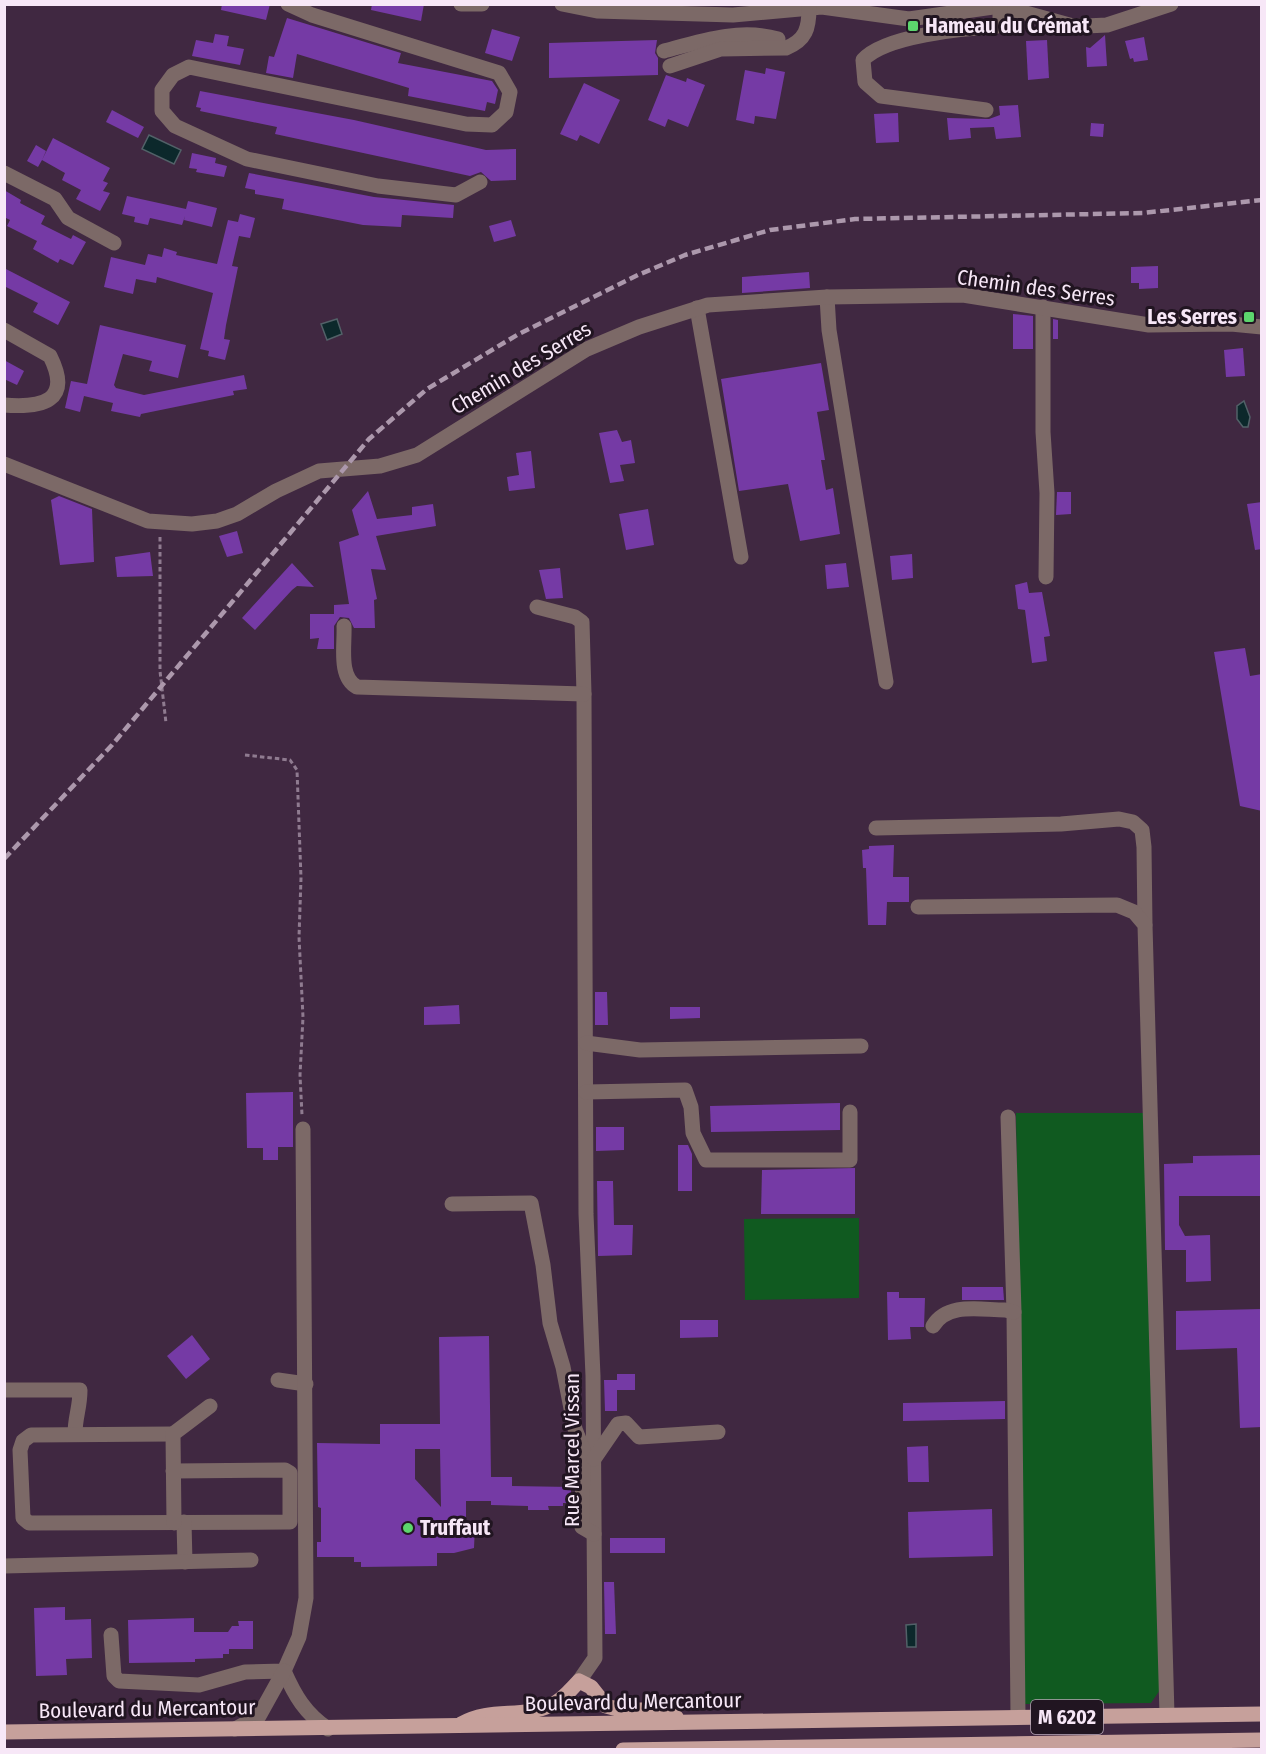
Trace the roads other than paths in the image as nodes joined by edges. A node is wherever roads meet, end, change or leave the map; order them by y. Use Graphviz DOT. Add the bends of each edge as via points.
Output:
graph roads {
  1 [pos="288,4"];
  2 [pos="461,4"];
  3 [pos="482,4"];
  4 [pos="562,4"];
  5 [pos="1171,4"];
  6 [pos="1000,6"];
  7 [pos="809,8"];
  8 [pos="667,58"];
  9 [pos="986,110"];
  10 [pos="4,173"];
  11 [pos="480,182"];
  12 [pos="114,243"];
  13 [pos="827,297"];
  14 [pos="1043,307"];
  15 [pos="697,308"];
  16 [pos="1262,327"];
  17 [pos="4,330"];
  18 [pos="4,405"];
  19 [pos="4,464"];
  20 [pos="741,557"];
  21 [pos="1046,577"];
  22 [pos="537,607"];
  23 [pos="344,626"];
  24 [pos="886,682"];
  25 [pos="584,694"];
  26 [pos="876,828"];
  27 [pos="918,907"];
  28 [pos="1145,925"];
  29 [pos="586,1043"];
  30 [pos="861,1046"];
  31 [pos="586,1092"];
  32 [pos="850,1112"];
  33 [pos="1008,1117"];
  34 [pos="303,1129"];
  35 [pos="452,1204"];
  36 [pos="1014,1312"];
  37 [pos="933,1326"];
  38 [pos="278,1380"];
  39 [pos="306,1384"];
  40 [pos="5,1390"];
  41 [pos="210,1406"];
  42 [pos="718,1432"];
  43 [pos="75,1434"];
  44 [pos="173,1434"];
  45 [pos="594,1459"];
  46 [pos="173,1471"];
  47 [pos="179,1522"];
  48 [pos="594,1534"];
  49 [pos="251,1560"];
  50 [pos="185,1562"];
  51 [pos="5,1566"];
  52 [pos="111,1635"];
  53 [pos="284,1671"];
  54 [pos="579,1681"];
  55 [pos="1262,1714"];
  56 [pos="1167,1715"];
  57 [pos="1018,1717"];
  58 [pos="687,1721"];
  59 [pos="458,1726"];
  60 [pos="235,1729"];
  61 [pos="328,1729"];
  62 [pos="11,1732"];
  63 [pos="1262,1740"];
  64 [pos="623,1749"];
  1 -- 11 [label="street" via="499,73 510,92 506,112 492,125 466,124 189,67 173,75 162,90 162,111 175,126 247,159 378,186 456,195"];
  2 -- 3 [label="street"];
  4 -- 7 [label="street" via="597,11 733,15"];
  5 -- 6 [label="street" via="1107,25 1086,26"];
  6 -- 7 [label="street" via="909,19"];
  6 -- 9 [label="street" via="1000,22 995,27 962,28 888,45 863,60 865,82 881,96"];
  7 -- 8 [label="street" via="809,24 803,38 786,48 721,49"];
  10 -- 12 [label="street" via="55,198 68,218"];
  13 -- 14 [label="street, Chemin des Serres" via="963,295"];
  13 -- 15 [label="street, Chemin des Serres"];
  13 -- 24 [label="street" via="829,330"];
  14 -- 16 [label="street, Chemin des Serres" via="1149,325"];
  14 -- 21 [label="street"];
  15 -- 19 [label="street, Chemin des Serres" via="588,349 417,455 380,466 319,471 217,521 192,524 139,519"];
  15 -- 20 [label="street"];
  17 -- 18 [label="street" via="50,356 57,378 48,402 29,407"];
  22 -- 25 [label="street, Rue Marcel Vissan" via="582,622"];
  23 -- 25 [label="street" via="345,675 357,687"];
  25 -- 29 [label="street, Rue Marcel Vissan"];
  26 -- 28 [label="street" via="1119,819 1133,822 1142,830 1144,847"];
  27 -- 28 [label="street" via="1117,905 1134,912"];
  28 -- 56 [label="street"];
  29 -- 30 [label="street" via="640,1050"];
  29 -- 31 [label="street, Rue Marcel Vissan"];
  31 -- 32 [label="street" via="685,1090 693,1133 706,1160 850,1160"];
  31 -- 45 [label="street, Rue Marcel Vissan"];
  33 -- 36 [label="street"];
  34 -- 39 [label="street"];
  35 -- 48 [label="street" via="531,1203 550,1323 583,1449 582,1527"];
  36 -- 37 [label="street" via="949,1311 938,1317"];
  36 -- 57 [label="street"];
  38 -- 39 [label="street"];
  39 -- 53 [label="street" via="306,1598 299,1636"];
  40 -- 43 [label="street" via="80,1390"];
  41 -- 44 [label="street"];
  42 -- 45 [label="street" via="639,1437 626,1423 618,1424"];
  43 -- 44 [label="street"];
  43 -- 47 [label="street" via="32,1435 23,1441 23,1518 30,1523"];
  44 -- 46 [label="street"];
  45 -- 48 [label="street, Rue Marcel Vissan"];
  46 -- 47 [label="street"];
  46 -- 47 [label="street" via="290,1473 291,1522"];
  47 -- 50 [label="street"];
  48 -- 54 [label="street, Rue Marcel Vissan" via="595,1658"];
  49 -- 50 [label="street"];
  50 -- 51 [label="street"];
  52 -- 53 [label="street" via="114,1676 125,1683 199,1685 245,1672"];
  53 -- 60 [label="street" via="259,1716"];
  53 -- 61 [label="street" via="301,1706"];
  54 -- 58 [label="main road" via="591,1687 606,1706 657,1710"];
  54 -- 59 [label="main road" via="553,1705 531,1712 476,1716"];
  55 -- 56 [label="main road, Boulevard du Mercantour / M 6202"];
  56 -- 57 [label="main road, Boulevard du Mercantour / M 6202"];
  57 -- 58 [label="main road, Boulevard du Mercantour / M 6202"];
  58 -- 59 [label="main road, Boulevard du Mercantour / M 6202"];
  59 -- 61 [label="main road, Boulevard du Mercantour / M 6202"];
  60 -- 61 [label="main road, Boulevard du Mercantour / M 6202"];
  60 -- 62 [label="main road, Boulevard du Mercantour / M 6202"];
  63 -- 64 [label="main road, M 6202"];
}
